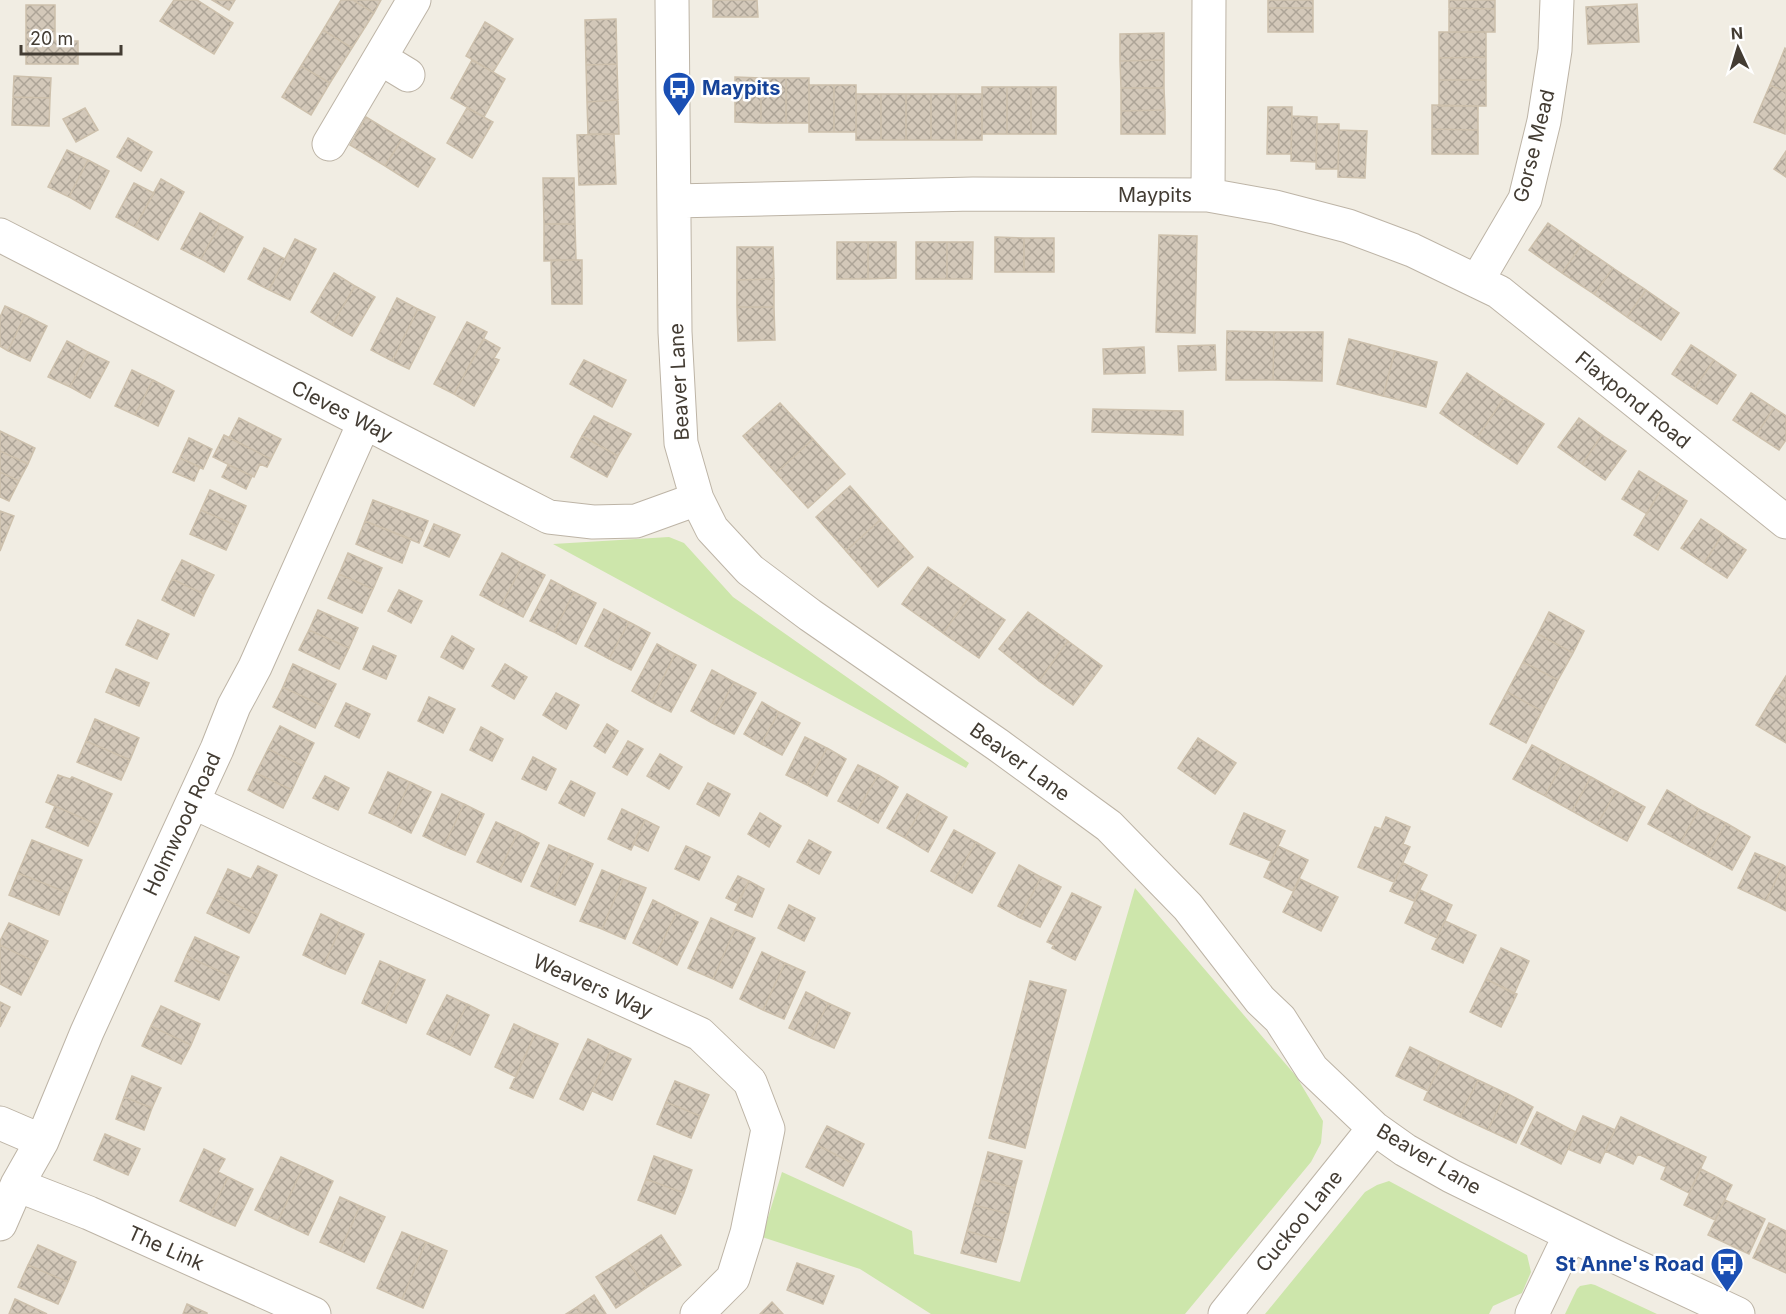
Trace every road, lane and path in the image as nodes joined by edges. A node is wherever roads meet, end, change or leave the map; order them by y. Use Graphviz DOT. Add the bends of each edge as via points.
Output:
graph roads {
  1 [pos="414,0"];
  2 [pos="672,0"];
  3 [pos="1209,0"];
  4 [pos="1557,0"];
  5 [pos="380,58"];
  6 [pos="408,75"];
  7 [pos="329,144"];
  8 [pos="1208,195"];
  9 [pos="674,201"];
  10 [pos="0,235"];
  11 [pos="1477,281"];
  12 [pos="364,423"];
  13 [pos="697,499"];
  14 [pos="1786,522"];
  15 [pos="193,802"];
  16 [pos="0,1123"];
  17 [pos="1374,1128"];
  18 [pos="42,1141"];
  19 [pos="17,1185"];
  20 [pos="0,1224"];
  21 [pos="1570,1235"];
  22 [pos="314,1314"];
  23 [pos="697,1314"];
  24 [pos="1225,1314"];
  25 [pos="1532,1314"];
  26 [pos="1738,1314"];
  1 -- 5 [label="street"];
  2 -- 9 [label="street, Beaver Lane"];
  3 -- 8 [label="street"];
  4 -- 11 [label="street, Gorse Mead" via="1555,50 1544,121 1525,199"];
  5 -- 6 [label="street"];
  5 -- 7 [label="street"];
  8 -- 9 [label="street, Maypits" via="973,194"];
  8 -- 11 [label="street, Maypits" via="1348,226 1412,250"];
  9 -- 13 [label="street, Beaver Lane" via="681,444"];
  10 -- 12 [label="street, Cleves Way"];
  11 -- 14 [label="street, Flaxpond Road" via="1499,292"];
  12 -- 13 [label="street, Cleves Way" via="549,517 592,522 636,521"];
  12 -- 15 [label="street, Holmwood Road"];
  13 -- 17 [label="street, Beaver Lane" via="712,529 750,570 1109,826 1188,907 1260,1000 1280,1019 1312,1069"];
  15 -- 18 [label="street, Holmwood Road" via="87,1032"];
  15 -- 23 [label="street, Weavers Way" via="700,1034 750,1082 768,1129 747,1233 734,1278"];
  16 -- 18 [label="street"];
  17 -- 21 [label="street, Beaver Lane" via="1451,1176"];
  17 -- 24 [label="street, Cuckoo Lane"];
  18 -- 19 [label="street, Holmwood Road"];
  19 -- 20 [label="street, Holmwood Road"];
  19 -- 22 [label="street, The Link" via="89,1213"];
  21 -- 25 [label="street"];
  21 -- 26 [label="street, Beaver Lane"];
}
